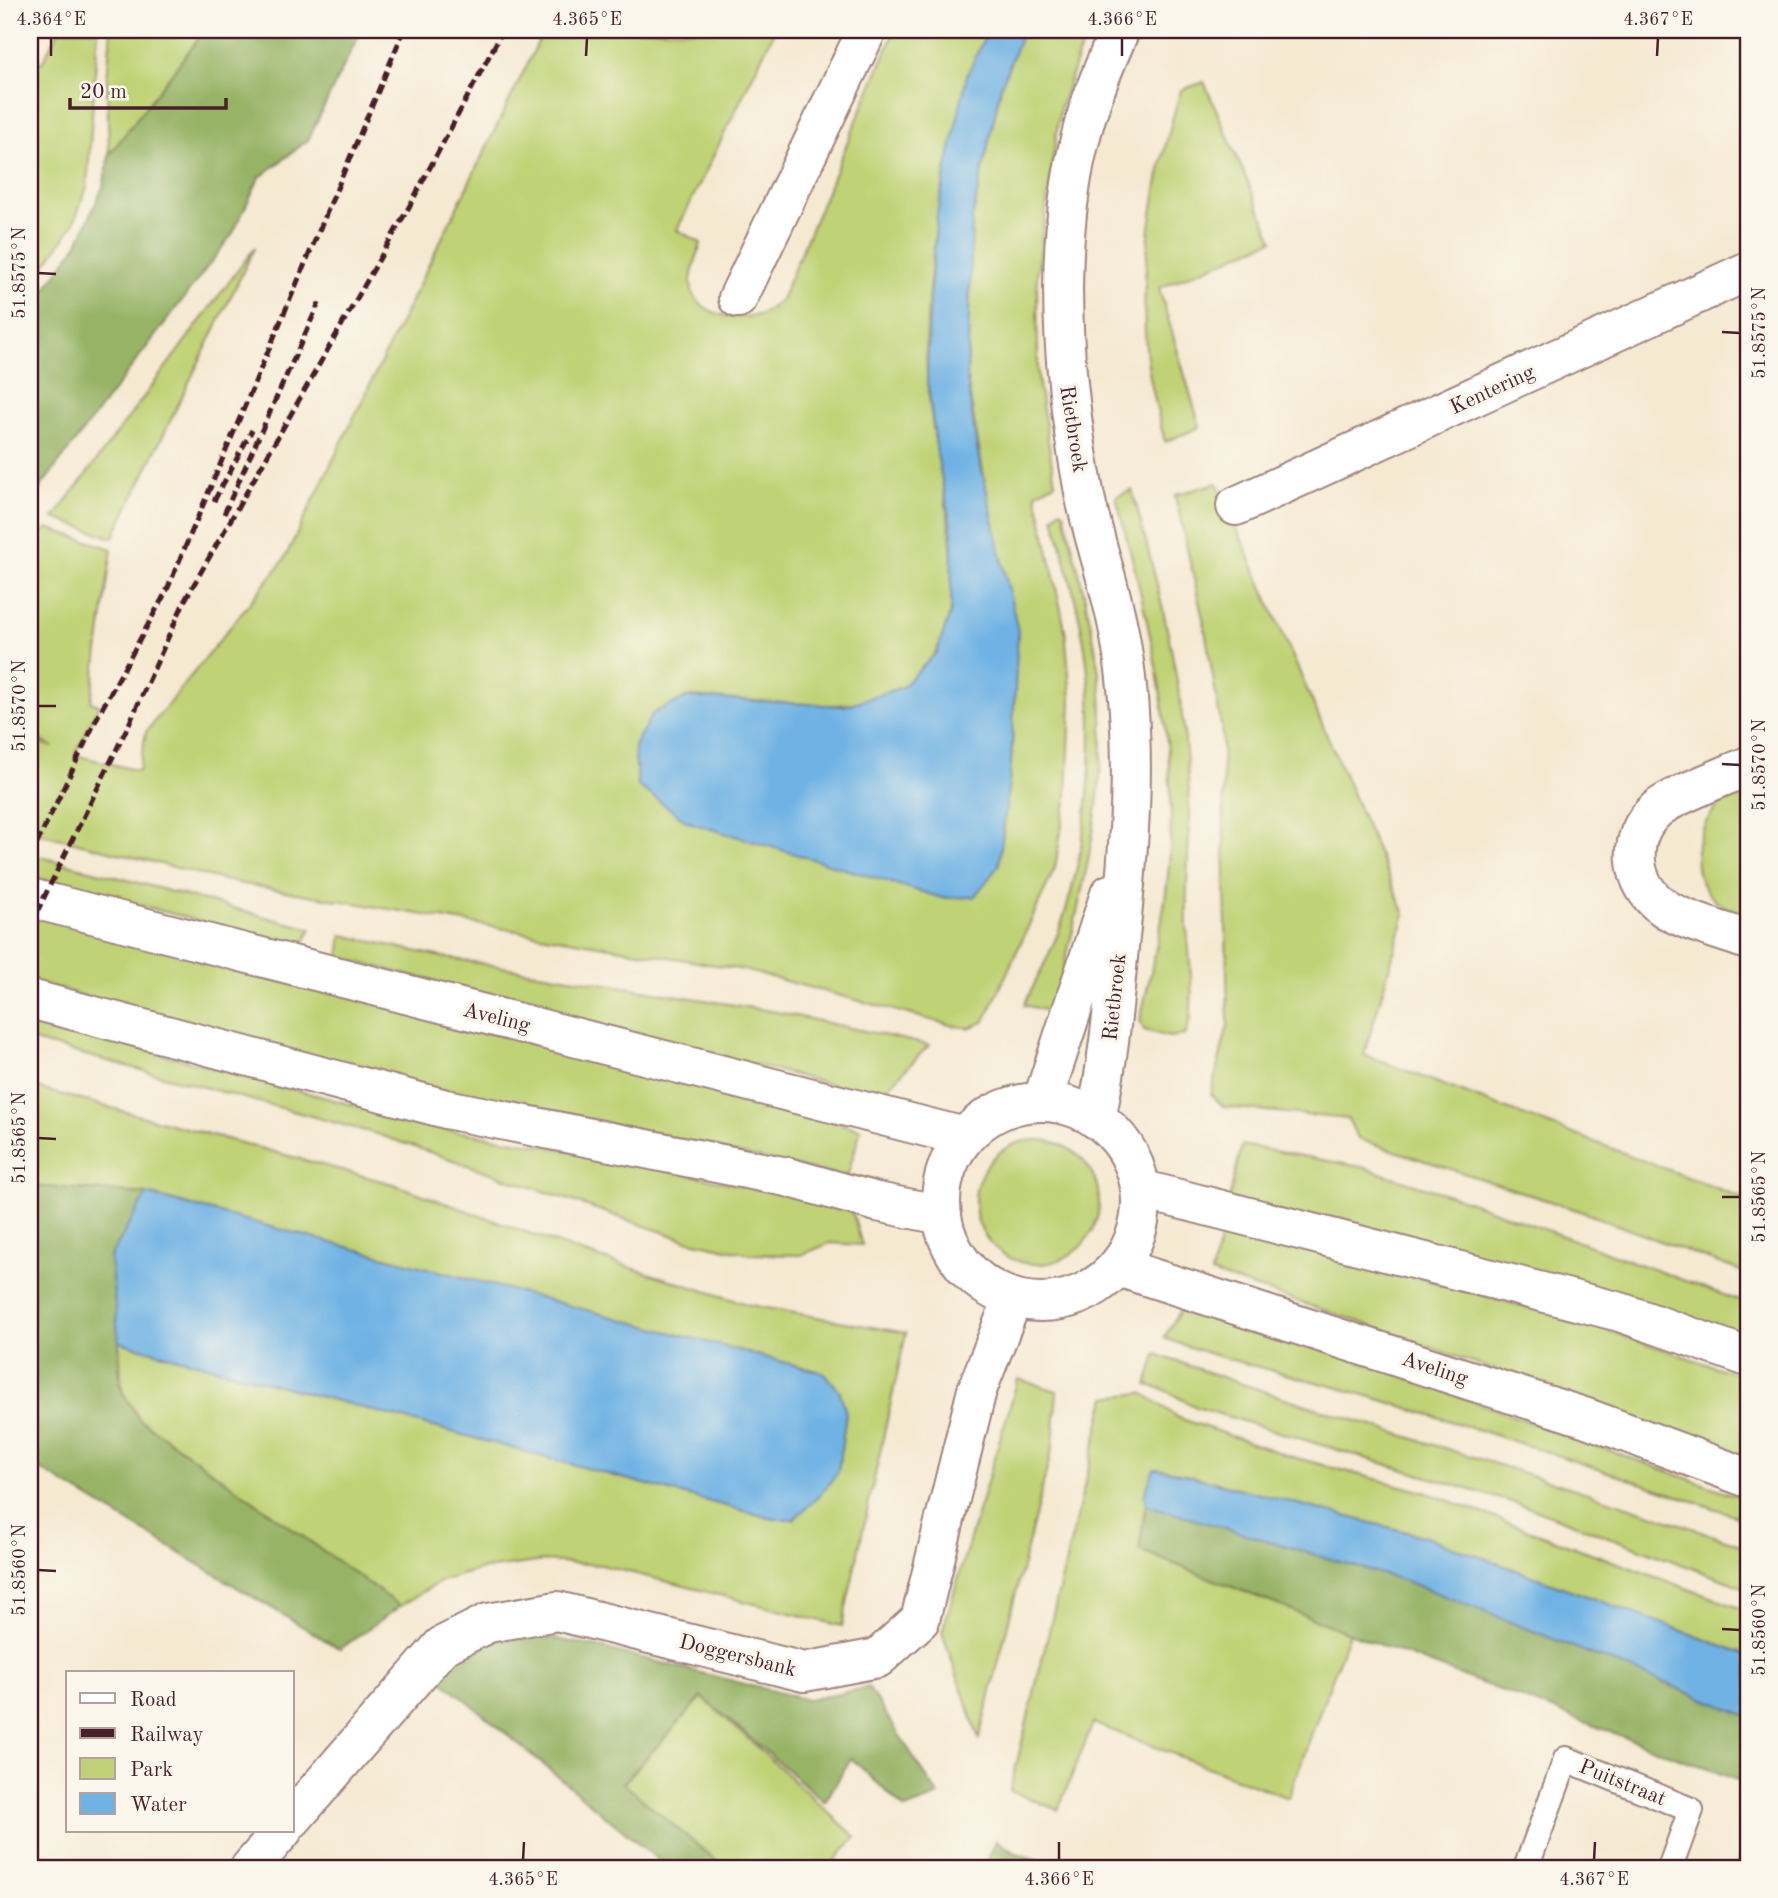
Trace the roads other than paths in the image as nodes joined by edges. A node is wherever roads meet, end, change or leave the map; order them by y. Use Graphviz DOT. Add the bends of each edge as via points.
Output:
graph roads {
  1 [pos="867,30"];
  2 [pos="1120,30"];
  3 [pos="1748,271"];
  4 [pos="738,298"];
  5 [pos="1236,506"];
  6 [pos="1748,766"];
  7 [pos="1131,832"];
  8 [pos="30,898"];
  9 [pos="1748,940"];
  10 [pos="30,999"];
  11 [pos="1042,1102"];
  12 [pos="1096,1119"];
  13 [pos="965,1138"];
  14 [pos="1140,1189"];
  15 [pos="942,1215"];
  16 [pos="1118,1267"];
  17 [pos="1013,1298"];
  18 [pos="1748,1357"];
  19 [pos="1748,1478"];
  20 [pos="294,1817"];
  21 [pos="281,1832"];
  22 [pos="250,1868"];
  23 [pos="1526,1868"];
  24 [pos="1670,1868"];
  1 -- 4 [label="main road"];
  2 -- 7 [label="main road, Rietbroek" via="1083,129 1069,208 1063,295 1070,409 1085,495 1121,643 1129,723"];
  3 -- 5 [label="main road, Kentering"];
  6 -- 9 [label="main road" via="1657,808 1641,828 1635,847 1635,866 1644,886 1663,908"];
  7 -- 11 [label="main road, Rietbroek"];
  7 -- 12 [label="main road, Rietbroek" via="1110,1046"];
  8 -- 13 [label="main road, Aveling"];
  10 -- 15 [label="main road" via="446,1109 787,1177"];
  11 -- 12 [label="main road" via="1067,1105"];
  11 -- 13 [label="main road" via="996,1113"];
  12 -- 14 [label="main road" via="1126,1148"];
  13 -- 15 [label="main road" via="945,1174"];
  14 -- 16 [label="main road" via="1139,1223"];
  14 -- 18 [label="main road" via="1620,1312"];
  15 -- 17 [label="main road" via="954,1251 969,1272 989,1288"];
  16 -- 17 [label="main road" via="1069,1298 1041,1302"];
  16 -- 19 [label="main road, Aveling" via="1587,1418"];
  17 -- 20 [label="main road, Doggersbank" via="976,1390 920,1620 878,1658 804,1672 556,1611 488,1623 442,1646"];
  21 -- 22 [label="main road"];
  23 -- 24 [label="lane, Puitstraat" via="1566,1759 1691,1810"];
}
